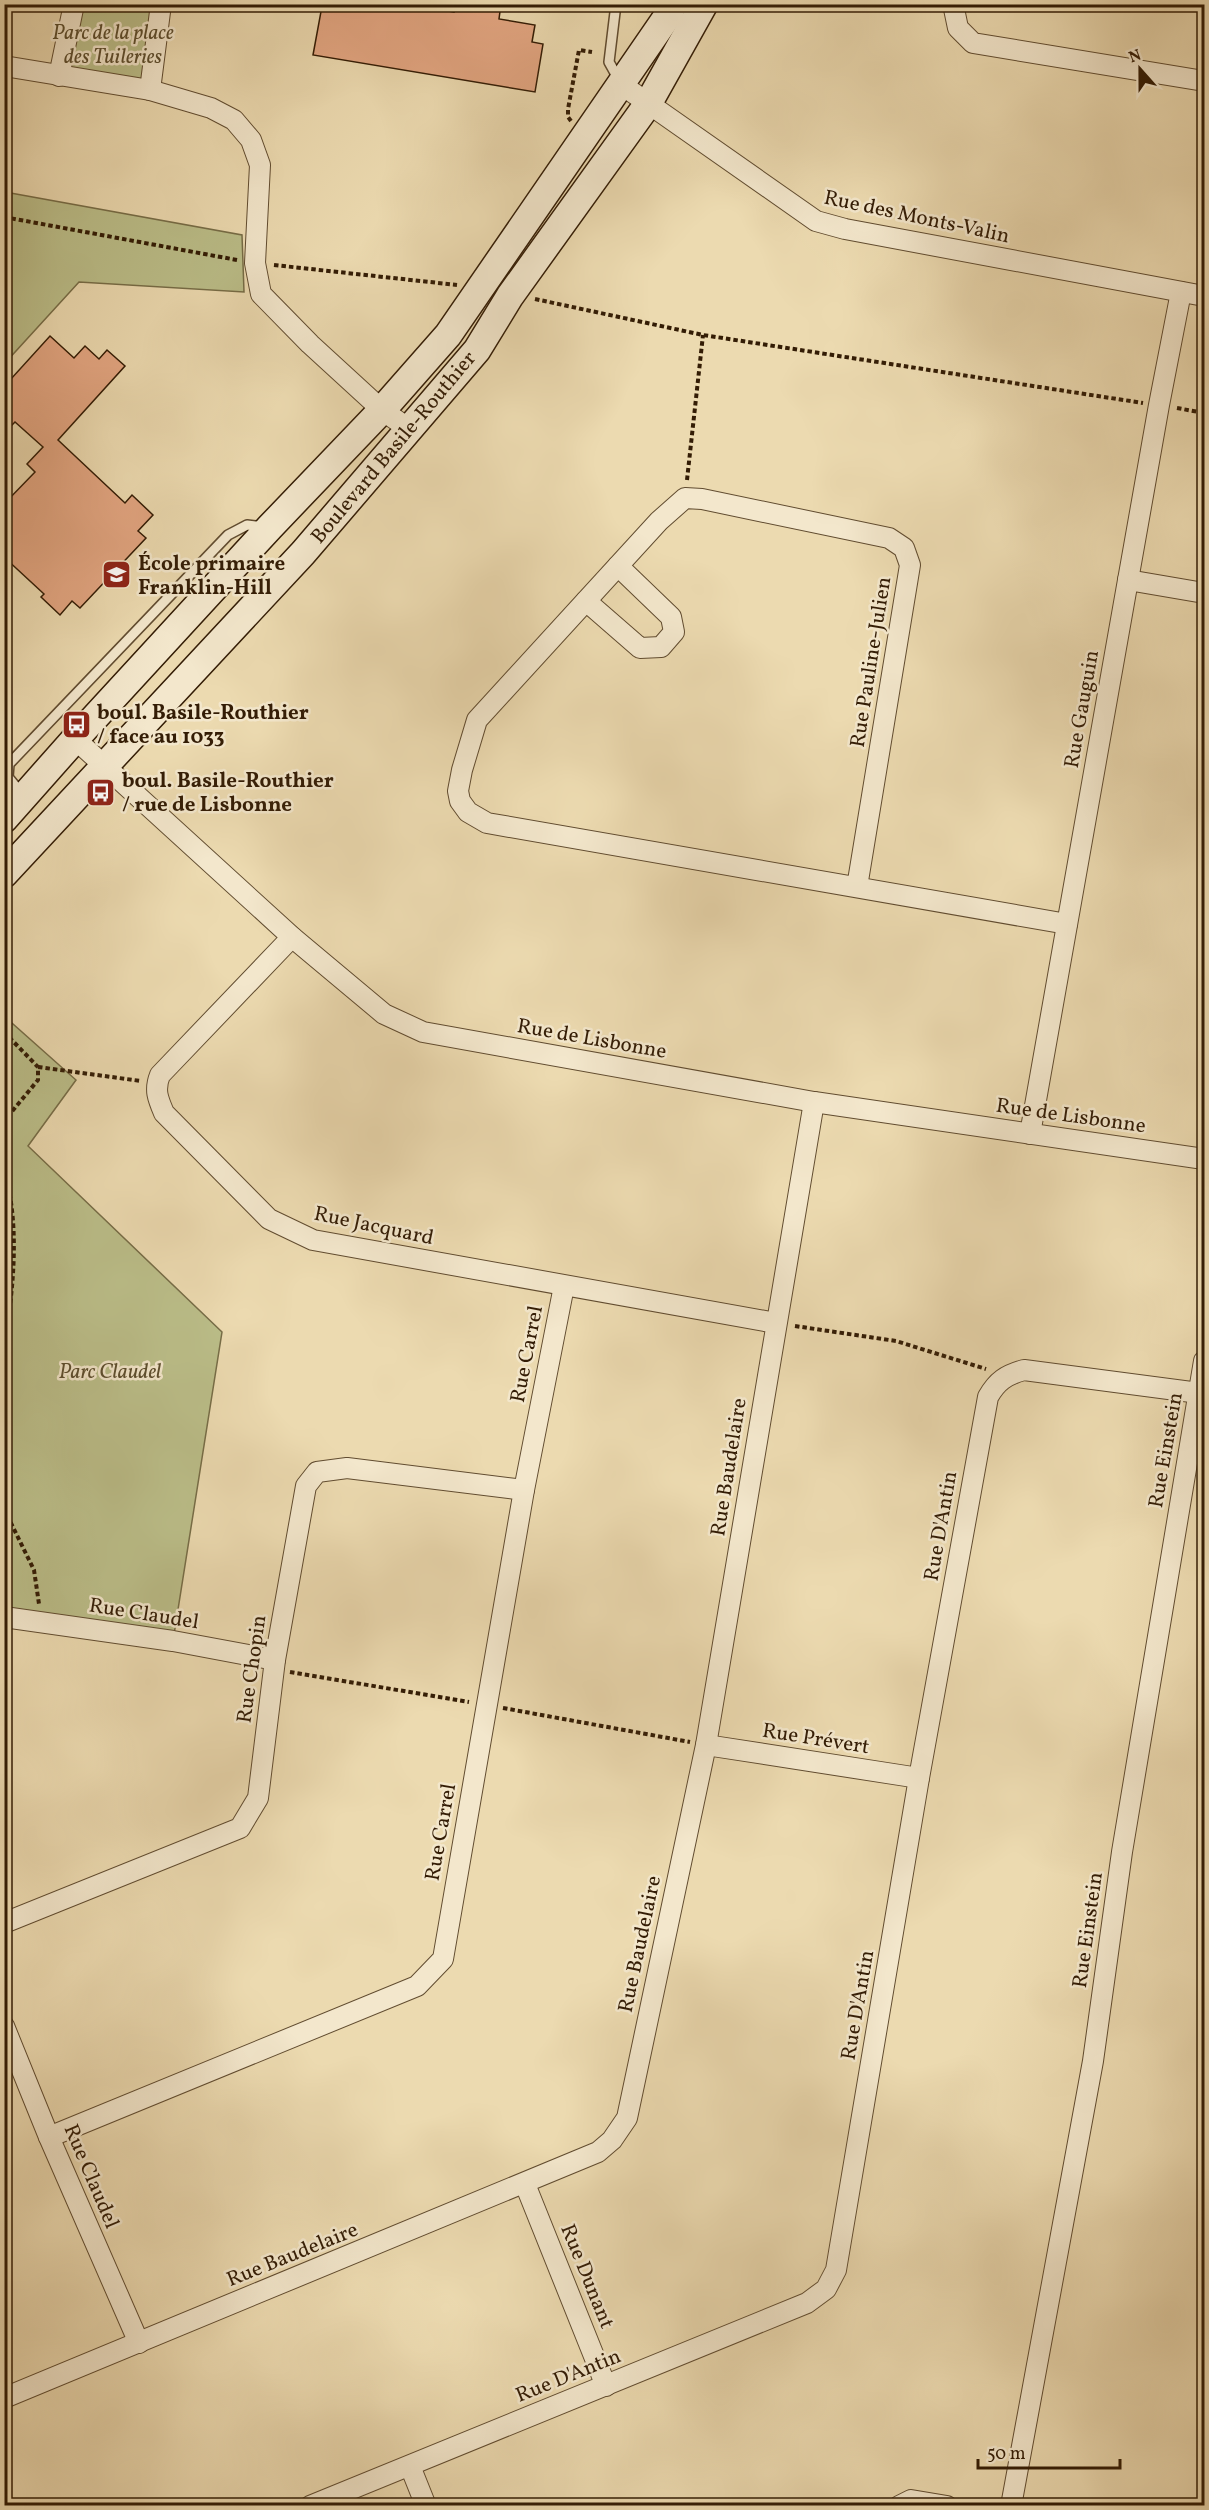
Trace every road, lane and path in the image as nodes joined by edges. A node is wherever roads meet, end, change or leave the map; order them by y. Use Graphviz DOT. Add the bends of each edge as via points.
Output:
graph roads {
  1 [pos="74,4"];
  2 [pos="160,4"];
  3 [pos="616,4"];
  4 [pos="673,4"];
  5 [pos="704,4"];
  6 [pos="953,4"];
  7 [pos="592,52"];
  8 [pos="4,66"];
  9 [pos="59,76"];
  10 [pos="1204,81"];
  11 [pos="622,85"];
  12 [pos="150,90"];
  13 [pos="648,104"];
  14 [pos="587,134"];
  15 [pos="4,217"];
  16 [pos="255,263"];
  17 [pos="482,288"];
  18 [pos="1181,292"];
  19 [pos="510,296"];
  20 [pos="1204,296"];
  21 [pos="703,335"];
  22 [pos="1158,405"];
  23 [pos="382,410"];
  24 [pos="1204,413"];
  25 [pos="409,429"];
  26 [pos="685,498"];
  27 [pos="270,527"];
  28 [pos="303,553"];
  29 [pos="618,566"];
  30 [pos="1128,580"];
  31 [pos="1204,593"];
  32 [pos="586,601"];
  33 [pos="75,739"];
  34 [pos="105,764"];
  35 [pos="24,797"];
  36 [pos="4,819"];
  37 [pos="4,874"];
  38 [pos="857,887"];
  39 [pos="1067,924"];
  40 [pos="292,937"];
  41 [pos="4,1032"];
  42 [pos="38,1067"];
  43 [pos="156,1083"];
  44 [pos="814,1102"];
  45 [pos="4,1121"];
  46 [pos="1030,1134"];
  47 [pos="1204,1159"];
  48 [pos="4,1172"];
  49 [pos="564,1286"];
  50 [pos="776,1323"];
  51 [pos="4,1342"];
  52 [pos="1204,1361"];
  53 [pos="1004,1378"];
  54 [pos="1199,1393"];
  55 [pos="524,1490"];
  56 [pos="4,1509"];
  57 [pos="4,1617"];
  58 [pos="42,1622"];
  59 [pos="275,1660"];
  60 [pos="706,1745"];
  61 [pos="919,1778"];
  62 [pos="4,1923"];
  63 [pos="4,2026"];
  64 [pos="49,2137"];
  65 [pos="525,2184"];
  66 [pos="139,2343"];
  67 [pos="606,2386"];
  68 [pos="4,2398"];
  69 [pos="410,2466"];
  70 [pos="310,2505"];
  71 [pos="426,2505"];
  72 [pos="899,2505"];
  73 [pos="947,2505"];
  74 [pos="1011,2505"];
  1 -- 9 [label="street"];
  2 -- 12 [label="street"];
  3 -- 11 [label="lane" via="609,62"];
  4 -- 11 [label="street, Boulevard Basile-Routhier"];
  5 -- 13 [label="street, Boulevard Basile-Routhier"];
  6 -- 10 [label="street" via="958,28 973,43"];
  7 -- 14 [label="path" via="579,50 568,109 568,117"];
  8 -- 9 [label="street"];
  9 -- 12 [label="street"];
  11 -- 13 [label="street, Rue des Monts-Valin"];
  11 -- 14 [label="street, Boulevard Basile-Routhier"];
  12 -- 16 [label="street" via="211,108 234,120 251,140 260,165"];
  13 -- 18 [label="street, Rue des Monts-Valin" via="816,221"];
  13 -- 19 [label="street, Boulevard Basile-Routhier"];
  14 -- 17 [label="street, Boulevard Basile-Routhier"];
  15 -- 16 [label="path"];
  16 -- 17 [label="path"];
  16 -- 23 [label="street" via="261,294"];
  17 -- 23 [label="street, Boulevard Basile-Routhier" via="448,335"];
  18 -- 20 [label="street, Rue des Monts-Valin"];
  18 -- 22 [label="street, Rue Gauguin"];
  19 -- 21 [label="path"];
  19 -- 25 [label="street, Boulevard Basile-Routhier" via="477,350"];
  21 -- 22 [label="path"];
  21 -- 26 [label="path"];
  22 -- 24 [label="path"];
  22 -- 30 [label="street, Rue Gauguin"];
  23 -- 25 [label="street"];
  23 -- 27 [label="street, Boulevard Basile-Routhier"];
  25 -- 28 [label="street, Boulevard Basile-Routhier"];
  26 -- 29 [label="street"];
  26 -- 38 [label="street, Rue Pauline-Julien" via="889,538 904,548 909,565"];
  27 -- 28 [label="street"];
  27 -- 33 [label="street, Boulevard Basile-Routhier"];
  27 -- 35 [label="lane" via="246,525 228,535 9,764 8,777"];
  28 -- 34 [label="street, Boulevard Basile-Routhier"];
  29 -- 32 [label="street"];
  29 -- 32 [label="street" via="671,617 674,632 661,647 640,648"];
  30 -- 31 [label="street"];
  30 -- 39 [label="street, Rue Gauguin"];
  32 -- 38 [label="street" via="477,720 459,791 460,801 468,812 487,823"];
  33 -- 34 [label="street, Rue de Lisbonne"];
  33 -- 35 [label="street, Boulevard Basile-Routhier"];
  34 -- 37 [label="street, Boulevard Basile-Routhier"];
  34 -- 40 [label="street, Rue de Lisbonne"];
  35 -- 36 [label="street, Boulevard Basile-Routhier"];
  38 -- 39 [label="street"];
  39 -- 46 [label="street, Rue Gauguin"];
  40 -- 43 [label="street"];
  40 -- 44 [label="street, Rue de Lisbonne" via="384,1014 423,1032"];
  41 -- 42 [label="path"];
  42 -- 43 [label="path"];
  42 -- 45 [label="path" via="39,1080"];
  43 -- 49 [label="street, Rue Jacquard" via="164,1113 269,1219 287,1229 313,1240"];
  44 -- 46 [label="street, Rue de Lisbonne"];
  44 -- 50 [label="street, Rue Baudelaire"];
  46 -- 47 [label="street, Rue de Lisbonne"];
  48 -- 51 [label="path" via="11,1191 14,1265"];
  49 -- 50 [label="street, Rue Jacquard"];
  49 -- 55 [label="street, Rue Carrel"];
  50 -- 53 [label="path" via="896,1341 975,1364"];
  50 -- 60 [label="street, Rue Baudelaire"];
  52 -- 54 [label="street, Rue Einstein"];
  53 -- 54 [label="street" via="1024,1370"];
  53 -- 61 [label="street, Rue D'Antin" via="988,1397"];
  54 -- 74 [label="street, Rue Einstein" via="1122,1852 1093,2061"];
  55 -- 59 [label="street, Rue Chopin" via="346,1468 317,1472 306,1486"];
  55 -- 64 [label="street, Rue Carrel" via="443,1959 417,1986"];
  56 -- 58 [label="path" via="34,1570"];
  57 -- 58 [label="street, Rue Claudel"];
  58 -- 59 [label="street, Rue Claudel"];
  59 -- 62 [label="street, Rue Chopin" via="258,1798 240,1827"];
  60 -- 61 [label="street, Rue Prévert"];
  60 -- 65 [label="street, Rue Baudelaire" via="627,2118 598,2152"];
  61 -- 67 [label="street, Rue D'Antin" via="836,2270 826,2289 807,2303"];
  63 -- 64 [label="street, Rue Claudel"];
  64 -- 66 [label="street, Rue Claudel"];
  65 -- 66 [label="street, Rue Baudelaire"];
  65 -- 67 [label="street, Rue Dunant"];
  66 -- 68 [label="street, Rue Baudelaire"];
  67 -- 69 [label="street, Rue D'Antin"];
  69 -- 70 [label="street, Rue D'Antin"];
  69 -- 71 [label="street"];
  72 -- 73 [label="street" via="911,2500"];
}
